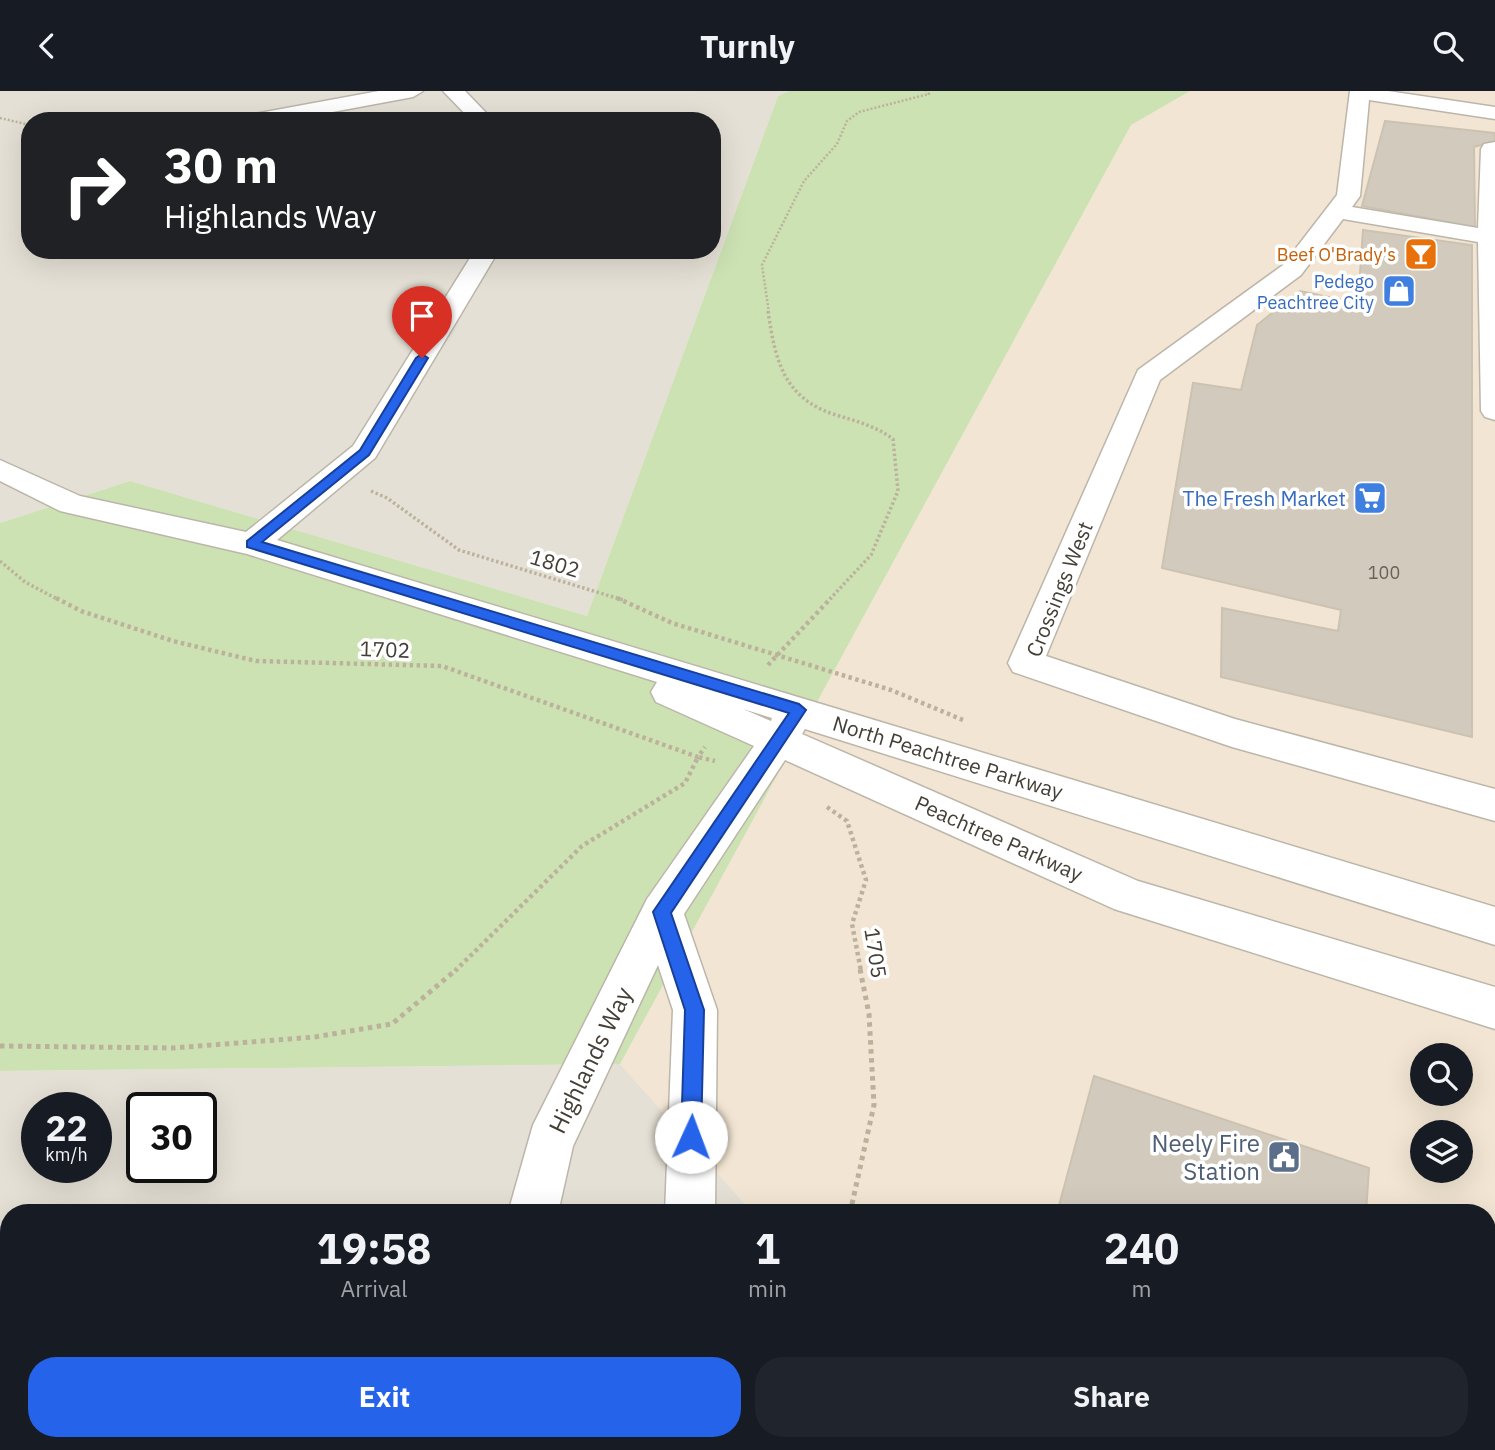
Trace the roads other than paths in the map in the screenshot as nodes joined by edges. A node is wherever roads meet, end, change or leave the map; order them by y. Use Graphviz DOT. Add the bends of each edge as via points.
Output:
graph roads {
  1 [pos="413,91"];
  2 [pos="453,91"];
  3 [pos="1360,92"];
  4 [pos="1472,100"];
  5 [pos="298,112"];
  6 [pos="475,112"];
  7 [pos="1495,113"];
  8 [pos="1495,149"];
  9 [pos="1336,211"];
  10 [pos="1490,237"];
  11 [pos="482,259"];
  12 [pos="1495,411"];
  13 [pos="0,469"];
  14 [pos="251,544"];
  15 [pos="520,625"];
  16 [pos="777,741"];
  17 [pos="1495,805"];
  18 [pos="662,912"];
  19 [pos="1495,926"];
  20 [pos="1495,1008"];
  21 [pos="535,1204"];
  22 [pos="690,1204"];
  1 -- 5 [label="street"];
  2 -- 6 [label="street"];
  3 -- 4 [label="street, Crossings West"];
  3 -- 9 [label="street, Crossings West" via="1348,196"];
  4 -- 7 [label="street, Crossings West"];
  8 -- 10 [label="street"];
  9 -- 10 [label="street"];
  9 -- 17 [label="street, Crossings West" via="1293,270 1149,376 1026,663 1232,733"];
  10 -- 12 [label="street"];
  11 -- 14 [label="street" via="364,452"];
  13 -- 14 [label="street, North Peachtree Parkway" via="71,504"];
  14 -- 15 [label="street, North Peachtree Parkway"];
  15 -- 16 [label="street, North Peachtree Parkway"];
  15 -- 16 [label="street, Peachtree Parkway"];
  16 -- 18 [label="street, Highlands Way"];
  16 -- 19 [label="street, North Peachtree Parkway"];
  16 -- 20 [label="street, Peachtree Parkway" via="1129,896"];
  18 -- 21 [label="street, Highlands Way" via="550,1142"];
  18 -- 22 [label="street" via="695,1010"];
}
